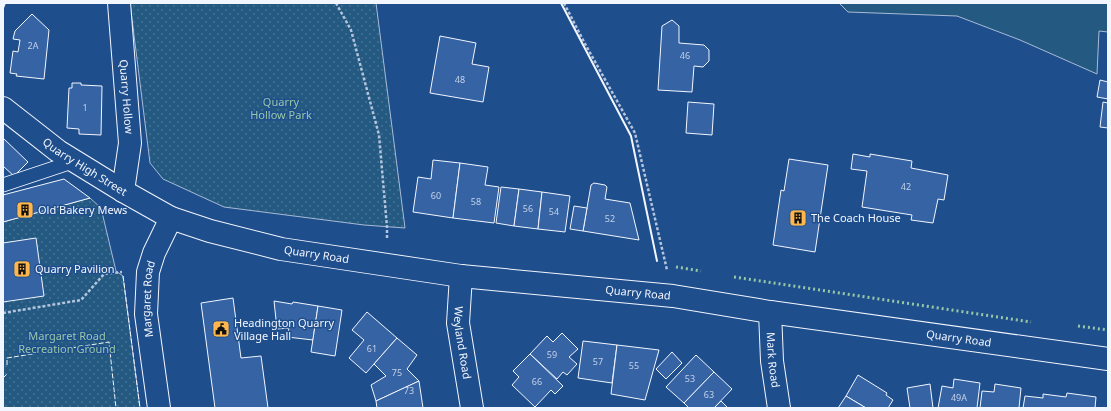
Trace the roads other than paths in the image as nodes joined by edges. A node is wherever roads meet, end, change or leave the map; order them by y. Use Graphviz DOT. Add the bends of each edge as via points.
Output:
graph roads {
  1 [pos="119,3"];
  2 [pos="3,108"];
  3 [pos="76,161"];
  4 [pos="3,185"];
  5 [pos="123,191"];
  6 [pos="172,218"];
  7 [pos="461,276"];
  8 [pos="770,312"];
  9 [pos="1108,359"];
  10 [pos="159,408"];
  11 [pos="472,408"];
  12 [pos="779,408"];
  1 -- 5 [label="street, Quarry Hollow" via="130,143"];
  2 -- 3 [label="street, Quarry High Street"];
  3 -- 4 [label="lane"];
  3 -- 5 [label="street, Quarry High Street"];
  5 -- 6 [label="street, Quarry High Street"];
  6 -- 7 [label="street, Quarry Road" via="210,231 281,249"];
  6 -- 10 [label="street, Margaret Road" via="154,253 148,272 146,314"];
  7 -- 8 [label="street, Quarry Road" via="673,296"];
  7 -- 11 [label="street, Weyland Road" via="458,323"];
  8 -- 9 [label="street, Quarry Road"];
  8 -- 12 [label="street, Mark Road" via="772,361"];
}
